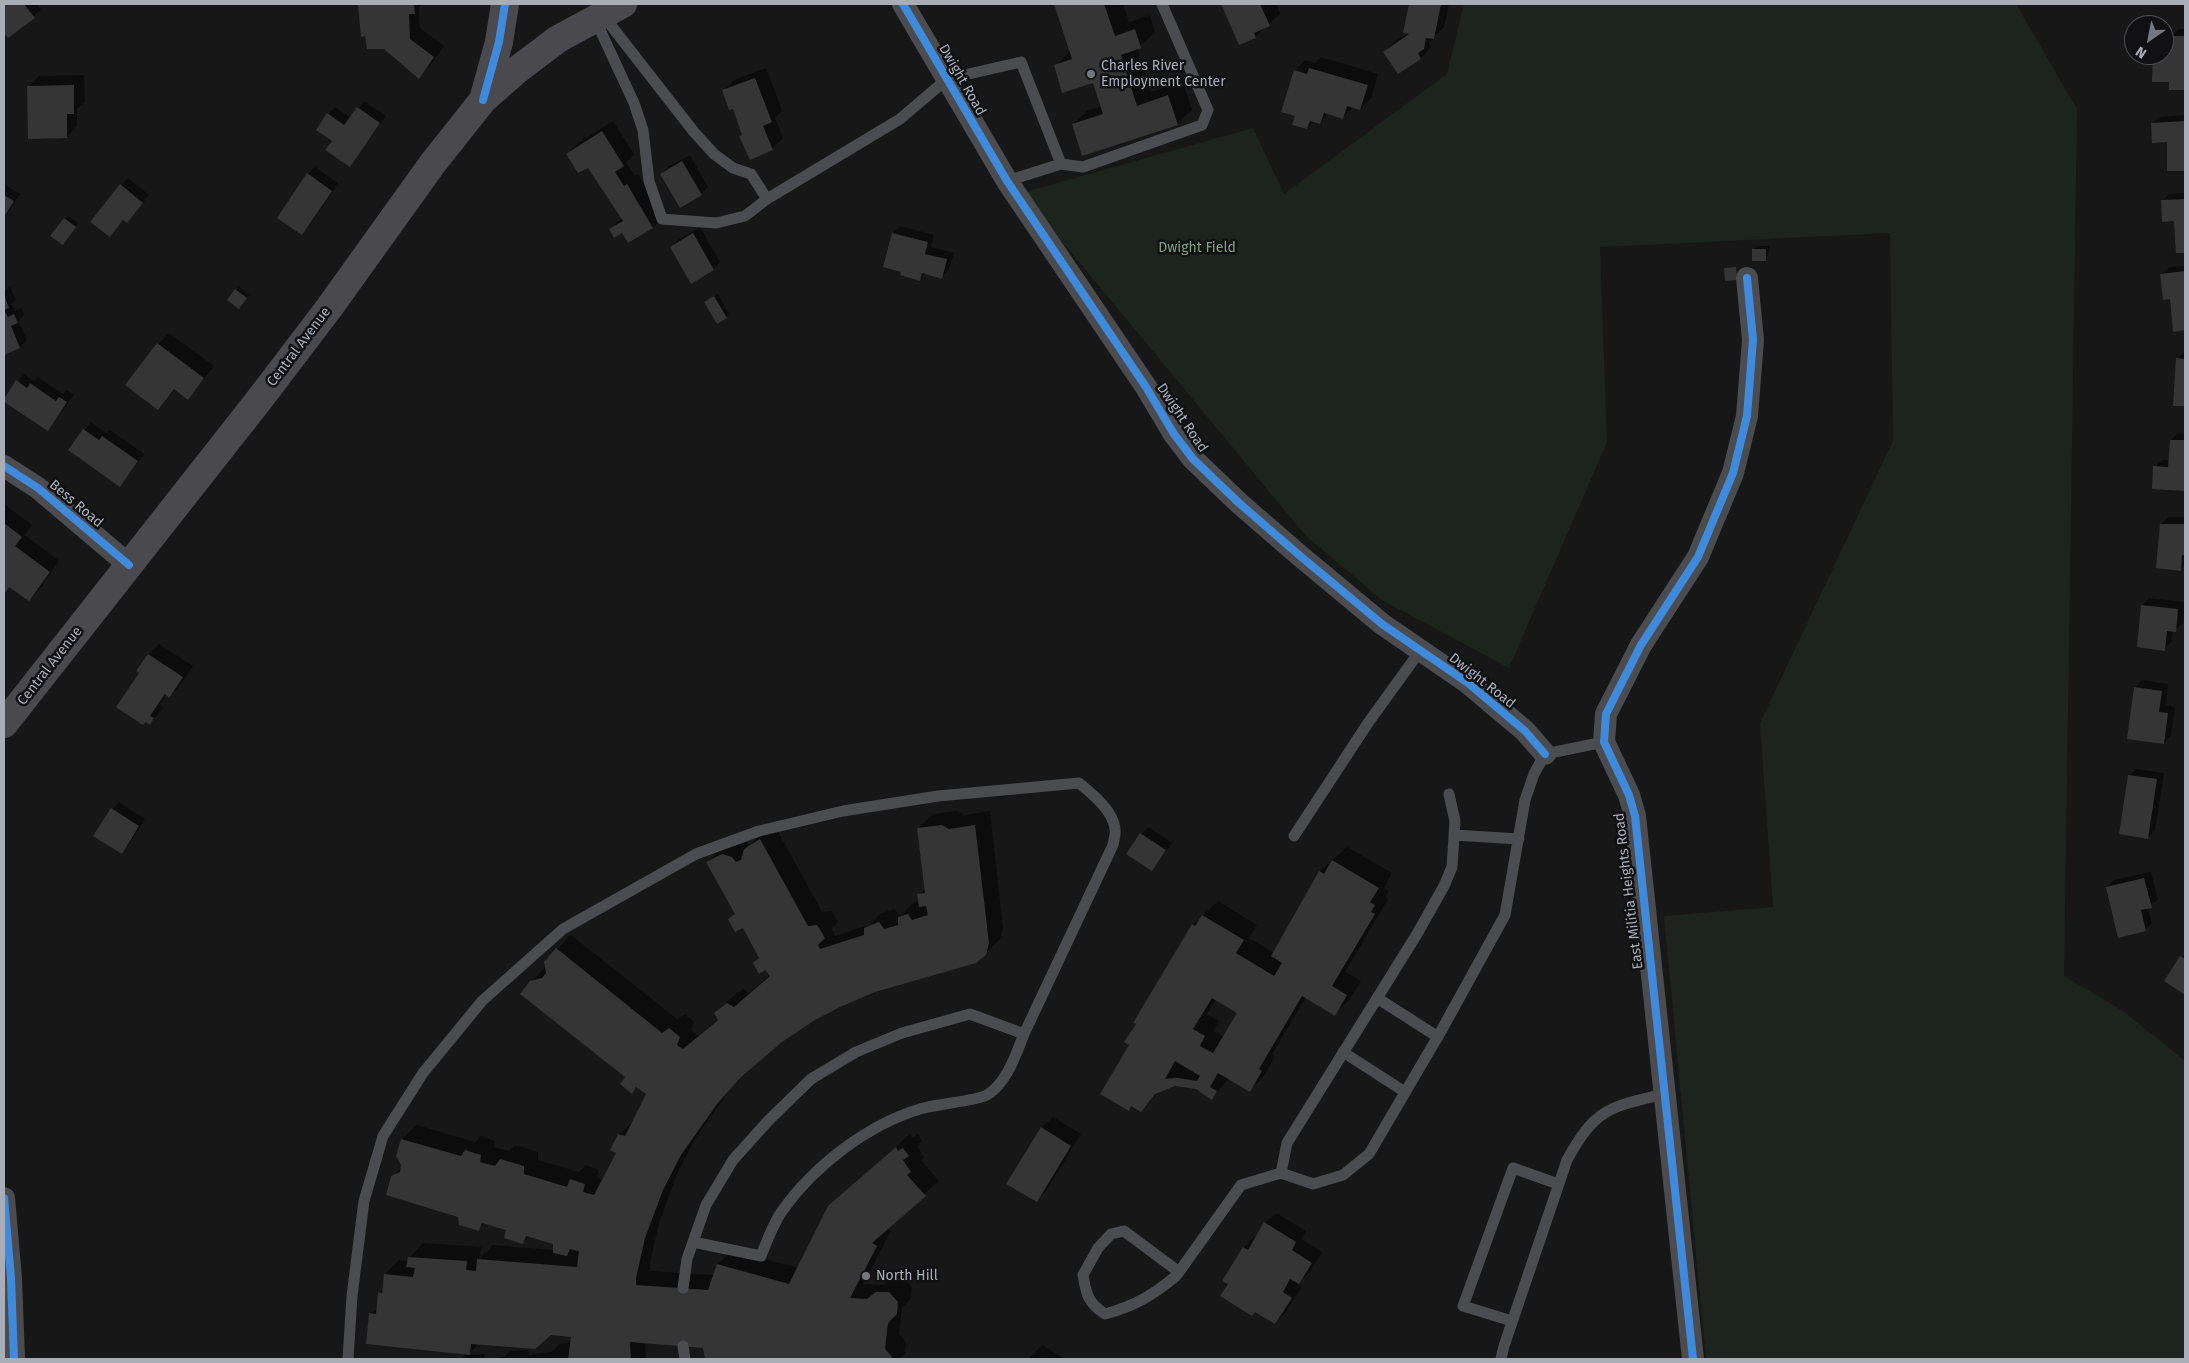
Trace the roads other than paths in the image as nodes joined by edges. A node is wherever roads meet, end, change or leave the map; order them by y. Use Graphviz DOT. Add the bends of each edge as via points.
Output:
graph roads {
  1 [pos="504,4"];
  2 [pos="903,4"];
  3 [pos="1162,4"];
  4 [pos="607,12"];
  5 [pos="947,79"];
  6 [pos="483,100"];
  7 [pos="1061,164"];
  8 [pos="1007,182"];
  9 [pos="767,199"];
  10 [pos="1747,278"];
  11 [pos="4,466"];
  12 [pos="129,565"];
  13 [pos="1420,651"];
  14 [pos="4,724"];
  15 [pos="1604,742"];
  16 [pos="1545,754"];
  17 [pos="1448,794"];
  18 [pos="1454,835"];
  19 [pos="1294,836"];
  20 [pos="1518,839"];
  21 [pos="1377,998"];
  22 [pos="1024,1034"];
  23 [pos="1438,1037"];
  24 [pos="1343,1052"];
  25 [pos="1405,1092"];
  26 [pos="1664,1094"];
  27 [pos="1281,1173"];
  28 [pos="1558,1184"];
  29 [pos="4,1198"];
  30 [pos="693,1242"];
  31 [pos="1179,1272"];
  32 [pos="683,1288"];
  33 [pos="1512,1321"];
  34 [pos="682,1346"];
  35 [pos="14,1359"];
  36 [pos="348,1359"];
  37 [pos="685,1359"];
  38 [pos="1501,1359"];
  39 [pos="1693,1359"];
  1 -- 6 [label="main road" via="499,42"];
  2 -- 5 [label="street, Dwight Road"];
  3 -- 7 [label="lane" via="1208,110 1202,125 1083,167"];
  4 -- 6 [label="main road, Central Avenue" via="532,58"];
  4 -- 9 [label="lane" via="694,132 714,154 733,168 751,174"];
  4 -- 9 [label="lane" via="643,130 648,181 662,219 716,223 745,216"];
  5 -- 7 [label="lane" via="1021,62"];
  5 -- 8 [label="street, Dwight Road"];
  5 -- 9 [label="lane" via="900,119"];
  6 -- 12 [label="main road, Central Avenue" via="259,400"];
  7 -- 8 [label="lane"];
  8 -- 13 [label="street, Dwight Road" via="1193,459 1306,561"];
  10 -- 15 [label="street, East Militia Heights Road" via="1753,340 1747,416 1733,473 1698,557 1641,645 1616,692 1606,714"];
  11 -- 12 [label="street, Bess Road" via="38,488"];
  12 -- 14 [label="main road, Central Avenue"];
  13 -- 16 [label="street, Dwight Road" via="1468,683 1525,731"];
  13 -- 19 [label="lane"];
  15 -- 16 [label="lane"];
  15 -- 26 [label="street, East Militia Heights Road" via="1636,816"];
  16 -- 20 [label="lane" via="1525,800"];
  17 -- 18 [label="lane" via="1455,821"];
  18 -- 20 [label="lane"];
  18 -- 21 [label="lane" via="1452,867 1444,886"];
  20 -- 23 [label="lane" via="1505,915"];
  21 -- 23 [label="lane"];
  21 -- 24 [label="lane"];
  22 -- 30 [label="lane" via="1003,1079 987,1095 920,1109 878,1125 842,1151 804,1183 780,1213 760,1256"];
  22 -- 30 [label="lane" via="970,1014 902,1033 856,1052 811,1079 733,1160 706,1205"];
  22 -- 36 [label="lane" via="1113,845 1116,829 1108,814 1094,795 1078,783 938,796 843,811 759,831 696,854 563,929 482,1001 422,1072 383,1136 364,1201"];
  23 -- 25 [label="lane"];
  24 -- 25 [label="lane"];
  24 -- 27 [label="lane" via="1287,1143"];
  25 -- 27 [label="lane" via="1369,1154 1343,1175 1313,1184"];
  26 -- 28 [label="lane" via="1626,1103 1591,1122 1580,1134 1566,1160"];
  26 -- 39 [label="street, East Militia Heights Road"];
  27 -- 31 [label="lane" via="1241,1185"];
  28 -- 33 [label="lane"];
  28 -- 33 [label="lane" via="1513,1168 1463,1306"];
  29 -- 35 [label="street"];
  30 -- 32 [label="lane"];
  31 -- 31 [label="lane" via="1155,1293 1129,1307 1105,1314 1094,1307 1086,1293 1082,1275 1098,1248 1111,1234 1124,1232"];
  33 -- 38 [label="lane"];
  34 -- 37 [label="lane"];
}
